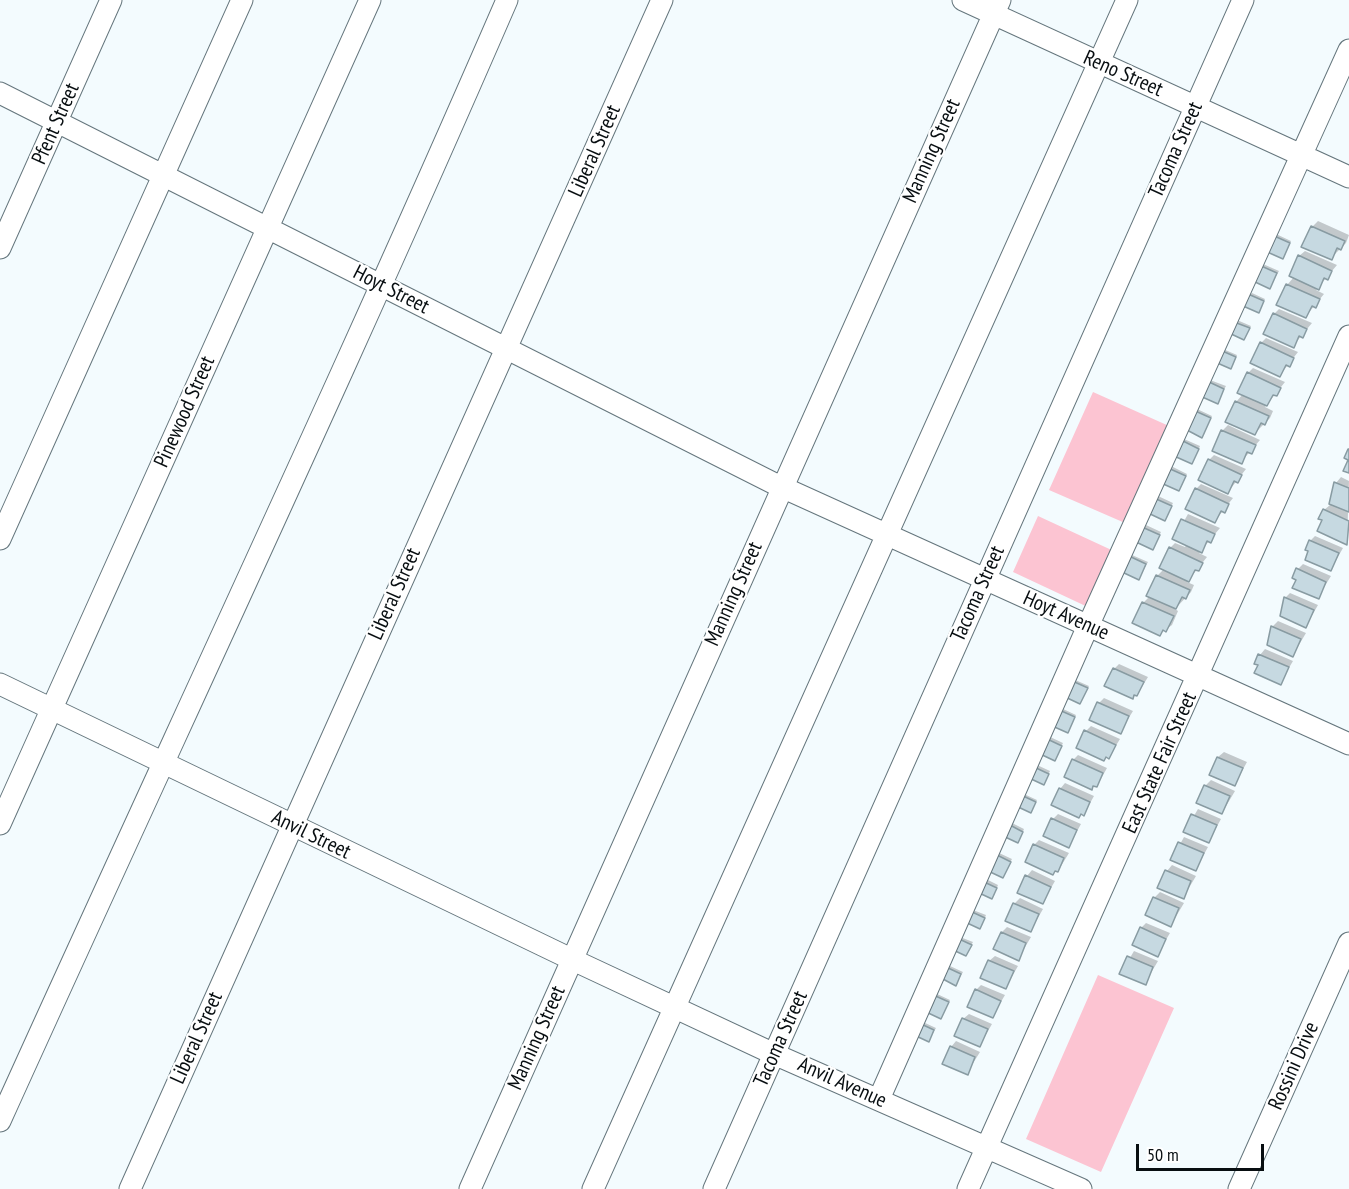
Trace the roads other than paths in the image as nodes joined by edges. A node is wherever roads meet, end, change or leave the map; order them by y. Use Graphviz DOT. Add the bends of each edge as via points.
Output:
graph roads {
  1 [pos="242,0"];
  2 [pos="370,0"];
  3 [pos="507,0"];
  4 [pos="662,0"];
  5 [pos="963,0"];
  6 [pos="1127,0"];
  7 [pos="1243,0"];
  8 [pos="108,1"];
  9 [pos="996,7"];
  10 [pos="1349,50"];
  11 [pos="1099,63"];
  12 [pos="0,93"];
  13 [pos="1195,107"];
  14 [pos="57,122"];
  15 [pos="1302,156"];
  16 [pos="161,174"];
  17 [pos="1349,177"];
  18 [pos="268,228"];
  19 [pos="0,248"];
  20 [pos="383,286"];
  21 [pos="1349,336"];
  22 [pos="506,348"];
  23 [pos="782,487"];
  24 [pos="888,535"];
  25 [pos="0,539"];
  26 [pos="984,579"];
  27 [pos="1088,626"];
  28 [pos="1199,677"];
  29 [pos="0,684"];
  30 [pos="51,709"];
  31 [pos="1349,744"];
  32 [pos="162,763"];
  33 [pos="0,824"];
  34 [pos="291,826"];
  35 [pos="1349,943"];
  36 [pos="571,959"];
  37 [pos="676,1008"];
  38 [pos="774,1054"];
  39 [pos="879,1099"];
  40 [pos="0,1121"];
  41 [pos="987,1147"];
  42 [pos="130,1189"];
  43 [pos="470,1189"];
  44 [pos="593,1189"];
  45 [pos="714,1189"];
  46 [pos="968,1189"];
  47 [pos="1080,1189"];
  48 [pos="1239,1189"];
  1 -- 16 [label="street"];
  2 -- 18 [label="street, Pinewood Street"];
  3 -- 20 [label="street"];
  4 -- 22 [label="street, Liberal Street"];
  5 -- 9 [label="street, Reno Street"];
  6 -- 11 [label="street"];
  7 -- 13 [label="street, Tacoma Street"];
  8 -- 14 [label="street, Pfent Street"];
  9 -- 11 [label="street, Reno Street"];
  9 -- 23 [label="street, Manning Street"];
  10 -- 15 [label="street"];
  11 -- 13 [label="street, Reno Street"];
  11 -- 24 [label="street"];
  12 -- 14 [label="street, Hoyt Street"];
  13 -- 15 [label="street, Reno Street"];
  13 -- 26 [label="street, Tacoma Street"];
  14 -- 16 [label="street, Hoyt Street"];
  14 -- 19 [label="street, Pfent Street"];
  15 -- 17 [label="street, Reno Street"];
  15 -- 27 [label="street"];
  16 -- 18 [label="street, Hoyt Street"];
  16 -- 25 [label="street"];
  18 -- 20 [label="street, Hoyt Street"];
  18 -- 30 [label="street, Pinewood Street"];
  20 -- 22 [label="street, Hoyt Street"];
  20 -- 32 [label="street"];
  21 -- 28 [label="street, East State Fair Street"];
  22 -- 23 [label="street, Hoyt Street"];
  22 -- 34 [label="street, Liberal Street"];
  23 -- 24 [label="street, Hoyt Avenue"];
  23 -- 36 [label="street, Manning Street"];
  24 -- 26 [label="street, Hoyt Avenue"];
  24 -- 37 [label="street"];
  26 -- 27 [label="street, Hoyt Avenue"];
  26 -- 38 [label="street, Tacoma Street"];
  27 -- 28 [label="street, Hoyt Avenue"];
  27 -- 39 [label="street"];
  28 -- 31 [label="street, Hoyt Avenue"];
  28 -- 41 [label="street, East State Fair Street"];
  29 -- 30 [label="street"];
  30 -- 32 [label="street, Anvil Street"];
  30 -- 33 [label="street, Pinewood Street"];
  32 -- 34 [label="street, Anvil Street"];
  32 -- 40 [label="street"];
  34 -- 36 [label="street, Anvil Street"];
  34 -- 42 [label="street, Liberal Street"];
  35 -- 48 [label="street, Rossini Drive"];
  36 -- 37 [label="street, Anvil Avenue"];
  36 -- 43 [label="street, Manning Street"];
  37 -- 38 [label="street, Anvil Avenue"];
  37 -- 44 [label="street"];
  38 -- 39 [label="street, Anvil Avenue"];
  38 -- 45 [label="street, Tacoma Street"];
  39 -- 41 [label="street, Anvil Avenue"];
  41 -- 46 [label="street, East State Fair Street"];
  41 -- 47 [label="street, Anvil Avenue"];
}
